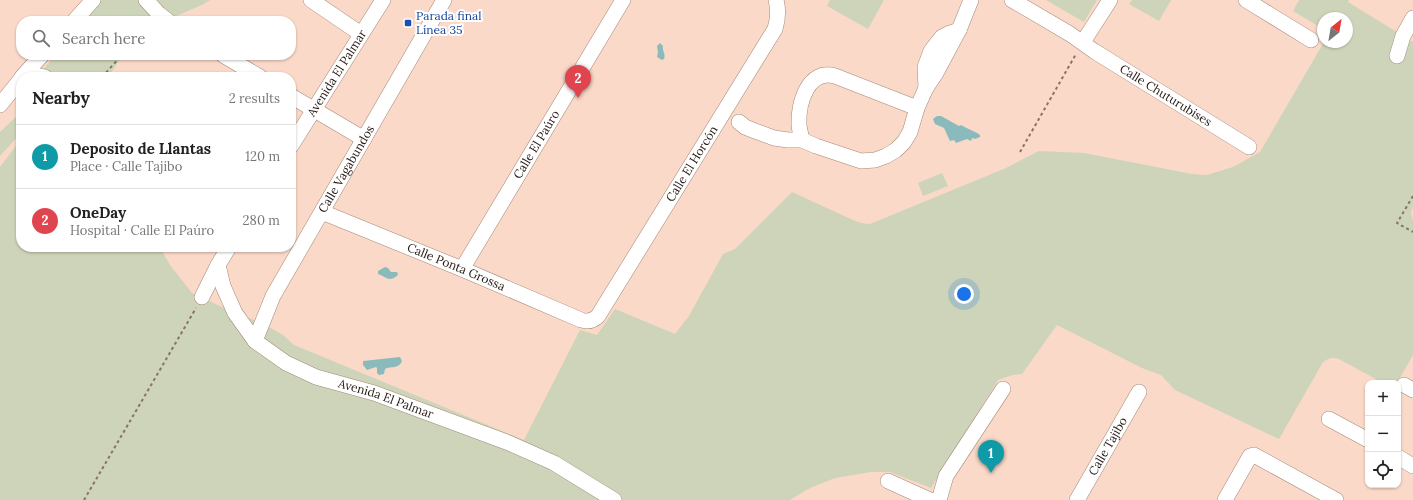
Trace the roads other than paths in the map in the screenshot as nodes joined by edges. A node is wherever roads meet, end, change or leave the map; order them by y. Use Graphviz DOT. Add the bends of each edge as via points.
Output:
graph roads {
  1 [pos="93,0"];
  2 [pos="146,0"];
  3 [pos="311,0"];
  4 [pos="383,0"];
  5 [pos="444,0"];
  6 [pos="623,0"];
  7 [pos="776,0"];
  8 [pos="971,0"];
  9 [pos="1012,0"];
  10 [pos="1110,0"];
  11 [pos="1246,0"];
  12 [pos="79,16"];
  13 [pos="162,16"];
  14 [pos="1413,18"];
  15 [pos="361,34"];
  16 [pos="1311,40"];
  17 [pos="1083,42"];
  18 [pos="1396,56"];
  19 [pos="37,60"];
  20 [pos="231,60"];
  21 [pos="27,72"];
  22 [pos="252,72"];
  23 [pos="16,85"];
  24 [pos="296,99"];
  25 [pos="0,104"];
  26 [pos="917,108"];
  27 [pos="314,109"];
  28 [pos="739,122"];
  29 [pos="296,138"];
  30 [pos="364,139"];
  31 [pos="802,140"];
  32 [pos="1249,147"];
  33 [pos="322,212"];
  34 [pos="226,252"];
  35 [pos="218,265"];
  36 [pos="462,269"];
  37 [pos="202,296"];
  38 [pos="590,321"];
  39 [pos="255,341"];
  40 [pos="1003,389"];
  41 [pos="1139,392"];
  42 [pos="1329,419"];
  43 [pos="1365,438"];
  44 [pos="1401,459"];
  45 [pos="1413,466"];
  46 [pos="888,481"];
  47 [pos="614,500"];
  48 [pos="930,500"];
  49 [pos="939,500"];
  50 [pos="1077,500"];
  51 [pos="1224,500"];
  52 [pos="1336,500"];
  1 -- 12 [label="street"];
  2 -- 13 [label="street"];
  3 -- 15 [label="street"];
  4 -- 15 [label="street, Avenida El Palmar"];
  5 -- 30 [label="street, Calle Vagabundos"];
  6 -- 36 [label="street, Calle El Paúro"];
  7 -- 38 [label="street, Calle El Horcón" via="778,20 775,29 598,316"];
  8 -- 26 [label="street" via="959,30 942,37 931,51 931,70"];
  9 -- 17 [label="street, Calle Chuturubises"];
  10 -- 17 [label="street"];
  11 -- 16 [label="street"];
  14 -- 18 [label="street"];
  15 -- 27 [label="street, Avenida El Palmar"];
  17 -- 32 [label="street, Calle Chuturubises"];
  19 -- 21 [label="street"];
  20 -- 22 [label="street"];
  23 -- 25 [label="street"];
  24 -- 27 [label="street"];
  26 -- 31 [label="street" via="910,132 904,142 891,153 875,160 861,161"];
  26 -- 31 [label="street" via="835,76 822,75 811,82 801,104 799,124"];
  27 -- 29 [label="street, Avenida El Palmar"];
  27 -- 30 [label="street"];
  28 -- 31 [label="street" via="755,132 774,138"];
  30 -- 33 [label="street, Calle Vagabundos"];
  33 -- 36 [label="street, Calle Ponta Grossa"];
  33 -- 39 [label="street, Calle Vagabundos" via="273,296"];
  34 -- 35 [label="street"];
  35 -- 37 [label="street"];
  35 -- 39 [label="street, Avenida El Palmar" via="223,286 235,313"];
  36 -- 38 [label="street, Calle Ponta Grossa" via="581,320"];
  39 -- 47 [label="street, Avenida El Palmar" via="286,363 316,377 381,396 554,463"];
  40 -- 49 [label="street" via="946,476"];
  41 -- 50 [label="street, Calle Tajibo"];
  42 -- 43 [label="street"];
  44 -- 45 [label="street"];
  46 -- 48 [label="street"];
  51 -- 52 [label="street" via="1240,473 1274,466"];
}
